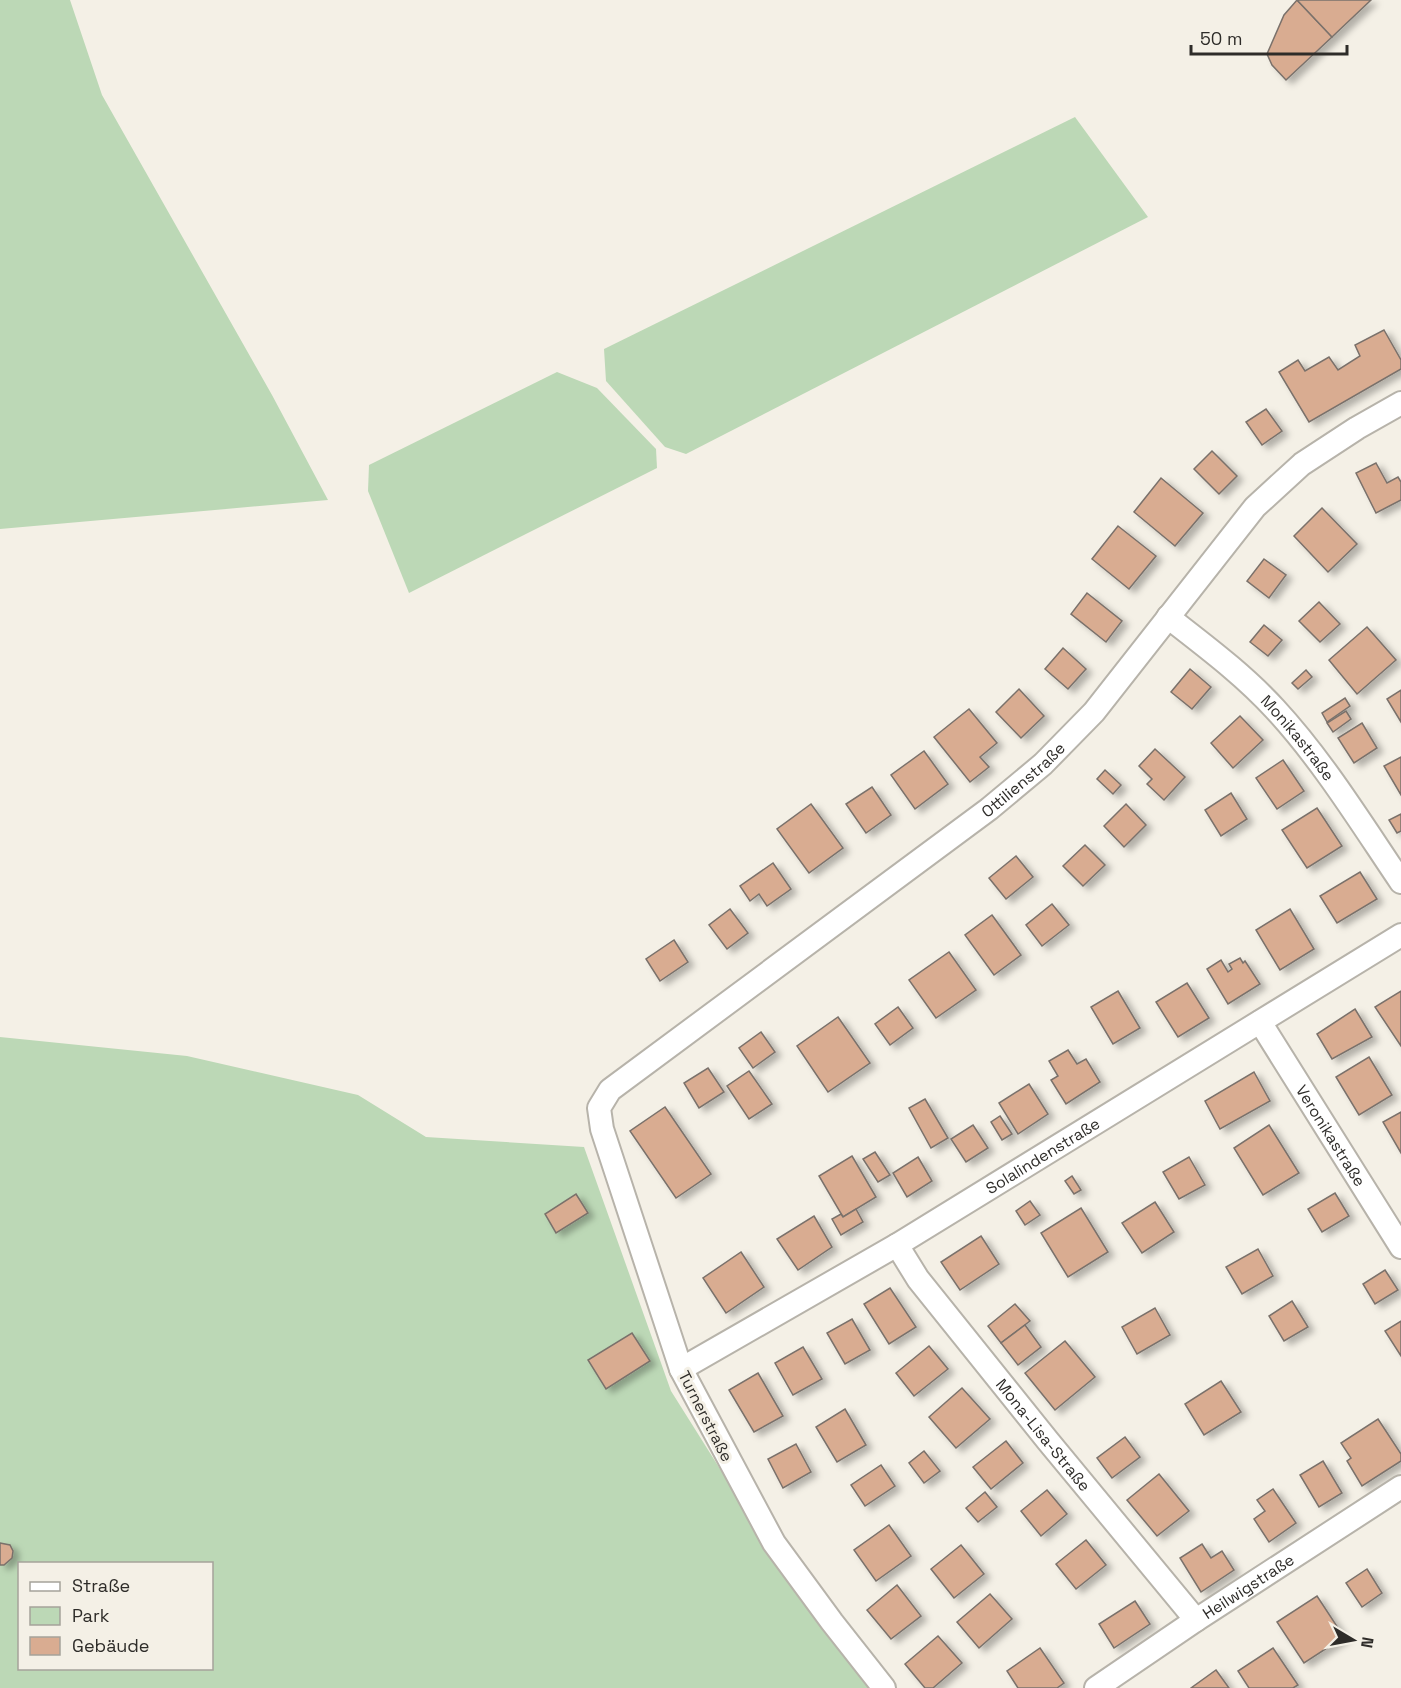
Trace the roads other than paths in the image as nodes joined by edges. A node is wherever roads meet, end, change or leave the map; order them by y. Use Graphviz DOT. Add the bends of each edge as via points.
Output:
graph roads {
  1 [pos="1401,403"];
  2 [pos="1167,618"];
  3 [pos="1401,882"];
  4 [pos="1401,934"];
  5 [pos="1260,1022"];
  6 [pos="599,1108"];
  7 [pos="897,1245"];
  8 [pos="1401,1247"];
  9 [pos="681,1369"];
  10 [pos="1401,1487"];
  11 [pos="1196,1620"];
  12 [pos="884,1688"];
  13 [pos="1096,1688"];
  1 -- 2 [label="street, Ottilienstraße" via="1302,465 1255,507"];
  2 -- 3 [label="street, Monikastraße" via="1230,666 1275,709 1322,766"];
  2 -- 6 [label="street, Ottilienstraße" via="1094,712 1043,764 989,809 610,1090"];
  4 -- 5 [label="street, Solalindenstraße"];
  5 -- 7 [label="street, Solalindenstraße"];
  5 -- 8 [label="street, Veronikastraße"];
  6 -- 9 [label="street, Turnerstraße" via="602,1129"];
  7 -- 9 [label="street, Solalindenstraße"];
  7 -- 11 [label="street, Mona-Lisa-Straße" via="918,1280"];
  9 -- 12 [label="street, Turnerstraße" via="774,1543"];
  10 -- 11 [label="street, Heilwigstraße"];
  11 -- 13 [label="street, Heilwigstraße"];
}
